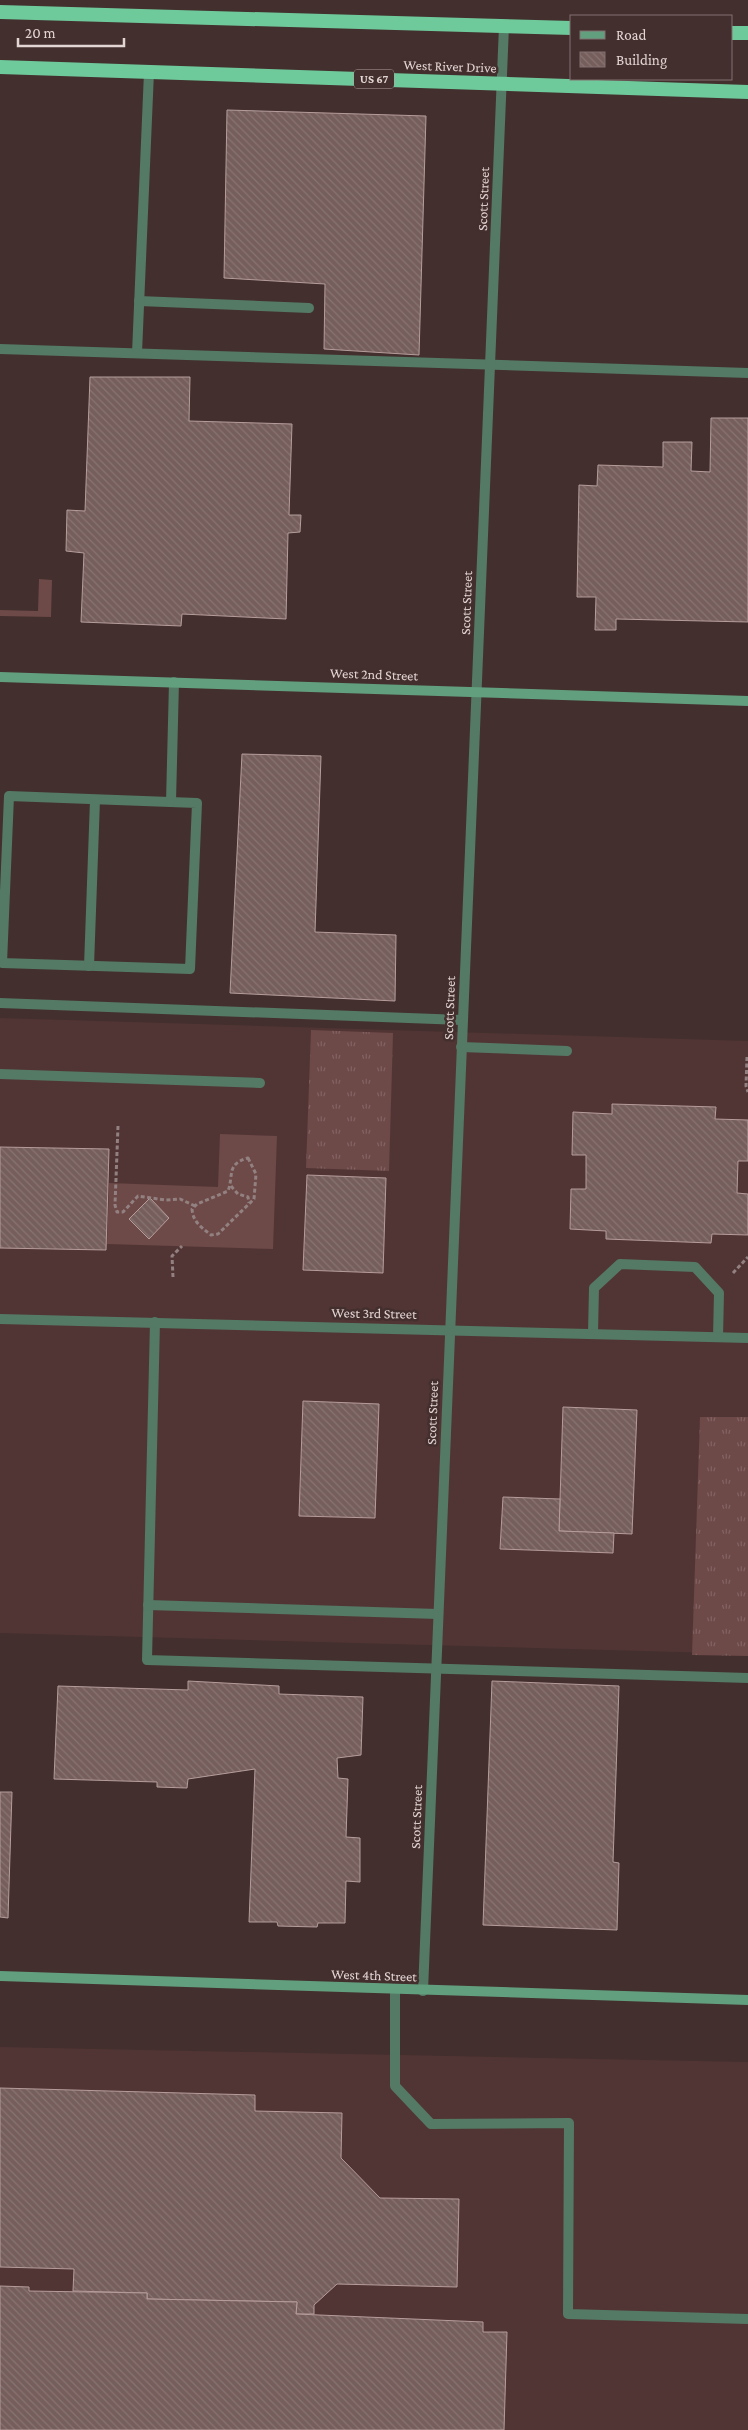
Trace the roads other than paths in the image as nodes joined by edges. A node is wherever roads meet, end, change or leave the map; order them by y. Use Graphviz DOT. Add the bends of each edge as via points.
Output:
graph roads {
  1 [pos="0,12"];
  2 [pos="504,26"];
  3 [pos="570,28"];
  4 [pos="733,33"];
  5 [pos="748,33"];
  6 [pos="0,67"];
  7 [pos="149,72"];
  8 [pos="502,84"];
  9 [pos="748,92"];
  10 [pos="139,301"];
  11 [pos="309,308"];
  12 [pos="0,349"];
  13 [pos="137,353"];
  14 [pos="490,365"];
  15 [pos="748,374"];
  16 [pos="0,677"];
  17 [pos="174,682"];
  18 [pos="476,691"];
  19 [pos="748,701"];
  20 [pos="95,800"];
  21 [pos="171,802"];
  22 [pos="89,966"];
  23 [pos="0,1003"];
  24 [pos="462,1020"];
  25 [pos="461,1048"];
  26 [pos="567,1051"];
  27 [pos="0,1074"];
  28 [pos="260,1083"];
  29 [pos="0,1319"];
  30 [pos="155,1322"];
  31 [pos="449,1328"];
  32 [pos="593,1333"];
  33 [pos="718,1337"];
  34 [pos="748,1338"];
  35 [pos="148,1605"];
  36 [pos="438,1614"];
  37 [pos="436,1668"];
  38 [pos="748,1678"];
  39 [pos="0,1976"];
  40 [pos="395,1990"];
  41 [pos="423,1991"];
  42 [pos="748,2000"];
  43 [pos="748,2319"];
  1 -- 2 [label="highway"];
  2 -- 3 [label="highway"];
  2 -- 8 [label="street, Scott Street"];
  4 -- 5 [label="highway"];
  6 -- 7 [label="highway, West River Drive / US 67"];
  7 -- 8 [label="highway, West River Drive / US 67"];
  7 -- 10 [label="street"];
  8 -- 9 [label="highway, West River Drive / US 67"];
  8 -- 14 [label="street, Scott Street"];
  10 -- 11 [label="street"];
  10 -- 13 [label="street"];
  12 -- 13 [label="street"];
  13 -- 14 [label="street"];
  14 -- 15 [label="street"];
  14 -- 18 [label="street, Scott Street"];
  16 -- 17 [label="main road, West 2nd Street"];
  17 -- 18 [label="main road, West 2nd Street"];
  17 -- 21 [label="street"];
  18 -- 19 [label="main road, West 2nd Street"];
  18 -- 24 [label="street, Scott Street"];
  20 -- 21 [label="street"];
  20 -- 22 [label="street"];
  20 -- 22 [label="street" via="9,796 2,963"];
  21 -- 22 [label="street" via="197,803 190,969"];
  23 -- 24 [label="street"];
  24 -- 25 [label="street, Scott Street"];
  25 -- 26 [label="street"];
  25 -- 31 [label="street, Scott Street"];
  27 -- 28 [label="street"];
  29 -- 30 [label="street, West 3rd Street"];
  30 -- 31 [label="street, West 3rd Street"];
  30 -- 35 [label="street"];
  31 -- 32 [label="street, West 3rd Street"];
  31 -- 36 [label="street, Scott Street"];
  32 -- 33 [label="street, West 3rd Street"];
  32 -- 33 [label="street" via="594,1288 620,1264 695,1266 719,1293"];
  33 -- 34 [label="street, West 3rd Street"];
  35 -- 36 [label="street"];
  35 -- 37 [label="street" via="147,1660"];
  36 -- 37 [label="street, Scott Street"];
  37 -- 38 [label="street"];
  37 -- 41 [label="street, Scott Street"];
  39 -- 40 [label="main road, West 4th Street"];
  40 -- 41 [label="main road, West 4th Street"];
  40 -- 43 [label="street" via="395,2086 431,2124 569,2123 568,2314"];
  41 -- 42 [label="main road, West 4th Street"];
}
